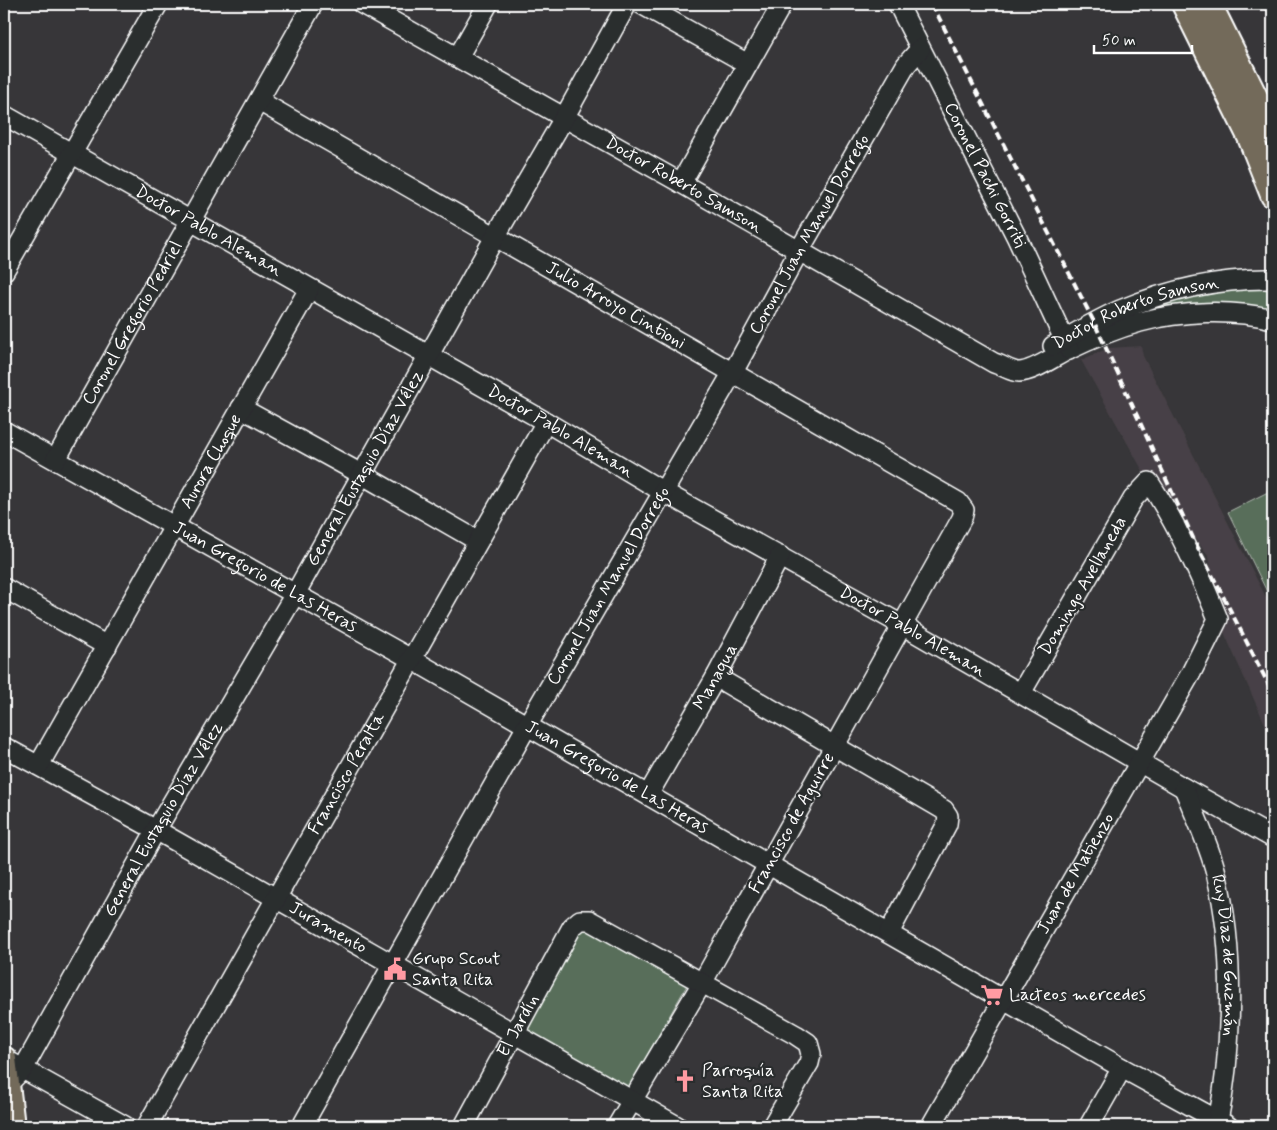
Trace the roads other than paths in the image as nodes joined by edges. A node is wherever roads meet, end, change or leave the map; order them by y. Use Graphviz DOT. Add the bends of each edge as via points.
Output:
graph roads {
  1 [pos="158,4"];
  2 [pos="313,4"];
  3 [pos="362,4"];
  4 [pos="488,4"];
  5 [pos="627,4"];
  6 [pos="641,4"];
  7 [pos="782,4"];
  8 [pos="898,4"];
  9 [pos="1184,4"];
  10 [pos="1209,4"];
  11 [pos="920,49"];
  12 [pos="458,57"];
  13 [pos="748,64"];
  14 [pos="259,101"];
  15 [pos="4,115"];
  16 [pos="564,118"];
  17 [pos="1273,132"];
  18 [pos="71,154"];
  19 [pos="1265,155"];
  20 [pos="681,183"];
  21 [pos="1273,195"];
  22 [pos="190,221"];
  23 [pos="495,237"];
  24 [pos="799,251"];
  25 [pos="4,271"];
  26 [pos="1273,280"];
  27 [pos="309,289"];
  28 [pos="1273,319"];
  29 [pos="1066,345"];
  30 [pos="428,356"];
  31 [pos="733,372"];
  32 [pos="241,408"];
  33 [pos="546,422"];
  34 [pos="4,431"];
  35 [pos="56,459"];
  36 [pos="363,474"];
  37 [pos="662,492"];
  38 [pos="962,518"];
  39 [pos="174,527"];
  40 [pos="478,541"];
  41 [pos="780,556"];
  42 [pos="4,588"];
  43 [pos="295,594"];
  44 [pos="1218,619"];
  45 [pos="902,625"];
  46 [pos="107,646"];
  47 [pos="412,660"];
  48 [pos="716,677"];
  49 [pos="1021,693"];
  50 [pos="526,726"];
  51 [pos="834,746"];
  52 [pos="4,747"];
  53 [pos="1139,762"];
  54 [pos="39,765"];
  55 [pos="1184,788"];
  56 [pos="648,795"];
  57 [pos="156,830"];
  58 [pos="1273,838"];
  59 [pos="769,864"];
  60 [pos="275,898"];
  61 [pos="889,933"];
  62 [pos="393,964"];
  63 [pos="702,983"];
  64 [pos="1003,999"];
  65 [pos="514,1033"];
  66 [pos="9,1068"];
  67 [pos="1122,1068"];
  68 [pos="632,1100"];
  69 [pos="1221,1125"];
  70 [pos="12,1126"];
  71 [pos="125,1126"];
  72 [pos="147,1126"];
  73 [pos="302,1126"];
  74 [pos="464,1126"];
  75 [pos="617,1126"];
  76 [pos="677,1126"];
  77 [pos="772,1126"];
  78 [pos="931,1126"];
  79 [pos="1089,1126"];
  1 -- 18 [label="street"];
  2 -- 14 [label="street, Coronel Gregorio Pedriel"];
  3 -- 12 [label="street, Doctor Roberto Samson"];
  4 -- 12 [label="street"];
  5 -- 16 [label="street, General Eustaquio Díaz Vélez"];
  6 -- 13 [label="street"];
  7 -- 13 [label="street"];
  8 -- 11 [label="street, Coronel Pachi Gorriti"];
  9 -- 19 [label="main road" via="1250,137"];
  10 -- 17 [label="main road"];
  11 -- 24 [label="street, Coronel Juan Manuel Dorrego" via="906,65"];
  11 -- 29 [label="street, Coronel Pachi Gorriti" via="1017,238"];
  12 -- 16 [label="street, Doctor Roberto Samson"];
  13 -- 20 [label="street"];
  14 -- 22 [label="street, Coronel Gregorio Pedriel"];
  14 -- 23 [label="street, Julio Arroyo Cintioni"];
  15 -- 18 [label="street, Doctor Pablo Aleman"];
  16 -- 20 [label="street, Doctor Roberto Samson"];
  16 -- 23 [label="street, General Eustaquio Díaz Vélez"];
  18 -- 22 [label="street, Doctor Pablo Aleman"];
  18 -- 25 [label="street"];
  19 -- 21 [label="main road"];
  20 -- 24 [label="street, Doctor Roberto Samson"];
  22 -- 27 [label="street, Doctor Pablo Aleman"];
  22 -- 35 [label="street, Coronel Gregorio Pedriel"];
  23 -- 30 [label="street, General Eustaquio Díaz Vélez"];
  23 -- 31 [label="street, Julio Arroyo Cintioni"];
  24 -- 29 [label="street, Doctor Roberto Samson" via="994,362 1021,372"];
  24 -- 31 [label="street, Coronel Juan Manuel Dorrego"];
  26 -- 29 [label="street, Doctor Roberto Samson" via="1214,284 1155,298 1094,322"];
  27 -- 30 [label="street, Doctor Pablo Aleman"];
  27 -- 32 [label="street, Aurora Choque"];
  28 -- 29 [label="street, Doctor Roberto Samson" via="1225,313 1189,314 1162,318"];
  30 -- 33 [label="street, Doctor Pablo Aleman"];
  30 -- 36 [label="street, General Eustaquio Díaz Vélez"];
  31 -- 37 [label="street, Coronel Juan Manuel Dorrego"];
  31 -- 38 [label="street, Julio Arroyo Cintioni" via="958,502 964,510"];
  32 -- 36 [label="street"];
  32 -- 39 [label="street, Aurora Choque"];
  33 -- 37 [label="street, Doctor Pablo Aleman"];
  33 -- 40 [label="street, Francisco Peralta"];
  34 -- 35 [label="street, Juan Gregorio de Las Heras"];
  35 -- 39 [label="street, Juan Gregorio de Las Heras"];
  36 -- 40 [label="street"];
  36 -- 43 [label="street, General Eustaquio Díaz Vélez"];
  37 -- 41 [label="street, Doctor Pablo Aleman"];
  37 -- 50 [label="street, Coronel Juan Manuel Dorrego"];
  38 -- 45 [label="street, Francisco de Aguirre"];
  39 -- 43 [label="street, Juan Gregorio de Las Heras"];
  39 -- 46 [label="street, Aurora Choque"];
  40 -- 47 [label="street, Francisco Peralta"];
  41 -- 45 [label="street, Doctor Pablo Aleman"];
  41 -- 48 [label="street, Managua"];
  42 -- 46 [label="street"];
  43 -- 47 [label="street, Juan Gregorio de Las Heras"];
  43 -- 57 [label="street, General Eustaquio Díaz Vélez"];
  44 -- 49 [label="street, Domingo Avellaneda" via="1192,560 1149,482 1133,499"];
  44 -- 53 [label="street, Juan de Matienzo"];
  45 -- 49 [label="street, Doctor Pablo Aleman"];
  45 -- 51 [label="street, Francisco de Aguirre"];
  46 -- 54 [label="street, Aurora Choque"];
  47 -- 50 [label="street, Juan Gregorio de Las Heras"];
  47 -- 60 [label="street, Francisco Peralta"];
  48 -- 51 [label="street"];
  48 -- 56 [label="street, Managua"];
  49 -- 53 [label="street, Doctor Pablo Aleman"];
  50 -- 56 [label="street, Juan Gregorio de Las Heras"];
  50 -- 62 [label="street, Coronel Juan Manuel Dorrego"];
  51 -- 59 [label="street, Francisco de Aguirre"];
  51 -- 61 [label="street" via="944,810 948,816 947,824"];
  52 -- 54 [label="street, Juramento"];
  53 -- 55 [label="street, Doctor Pablo Aleman"];
  53 -- 64 [label="street, Juan de Matienzo"];
  54 -- 57 [label="street, Juramento"];
  55 -- 58 [label="street, Doctor Pablo Aleman"];
  55 -- 69 [label="street, Ruy Díaz de Guzmán" via="1216,873 1227,941 1229,1041"];
  56 -- 59 [label="street, Juan Gregorio de Las Heras"];
  57 -- 60 [label="street, Juramento"];
  57 -- 66 [label="street, General Eustaquio Díaz Vélez"];
  59 -- 61 [label="street, Juan Gregorio de Las Heras"];
  59 -- 63 [label="street, Francisco de Aguirre"];
  60 -- 62 [label="street, Juramento"];
  60 -- 72 [label="street, Francisco Peralta"];
  61 -- 64 [label="street, Juan Gregorio de Las Heras"];
  62 -- 65 [label="street, Juramento"];
  62 -- 73 [label="street, Coronel Juan Manuel Dorrego"];
  63 -- 65 [label="street, El Jardín" via="589,920 580,920 572,927"];
  63 -- 68 [label="street, Francisco de Aguirre"];
  63 -- 77 [label="street" via="808,1043 811,1054 808,1063"];
  64 -- 67 [label="street, Juan Gregorio de Las Heras"];
  64 -- 78 [label="street, Juan de Matienzo"];
  65 -- 68 [label="street, Juramento"];
  65 -- 74 [label="street, El Jardín"];
  66 -- 70 [label="main road"];
  66 -- 71 [label="street"];
  67 -- 69 [label="street, Juan Gregorio de Las Heras"];
  67 -- 79 [label="street"];
  68 -- 75 [label="street, Francisco de Aguirre"];
  68 -- 76 [label="street, Juramento"];
}
